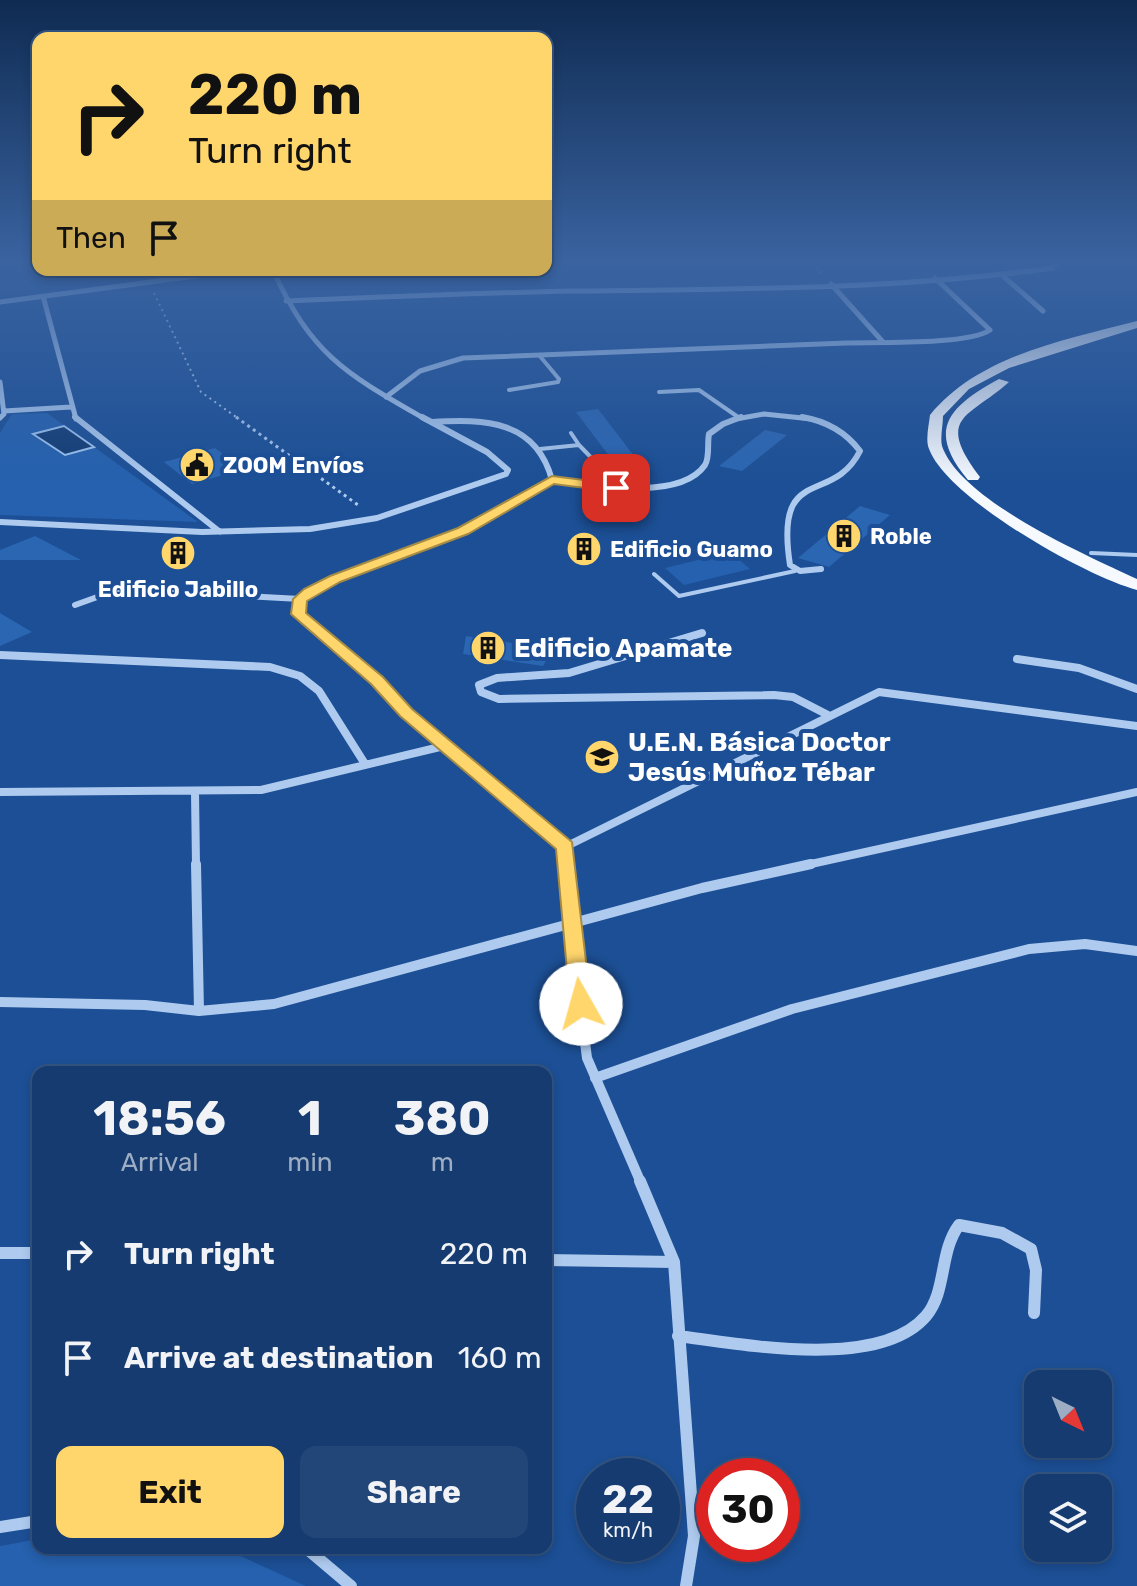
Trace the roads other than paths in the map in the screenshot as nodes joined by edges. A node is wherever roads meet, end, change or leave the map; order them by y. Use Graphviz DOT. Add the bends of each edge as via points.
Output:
graph roads {
  1 [pos="53,337"];
  2 [pos="314,337"];
  3 [pos="879,337"];
  4 [pos="970,337"];
  5 [pos="1095,337"];
  6 [pos="1134,337"];
  7 [pos="883,342"];
  8 [pos="539,355"];
  9 [pos="0,382"];
  10 [pos="509,390"];
  11 [pos="659,392"];
  12 [pos="386,397"];
  13 [pos="71,407"];
  14 [pos="4,411"];
  15 [pos="738,417"];
  16 [pos="0,418"];
  17 [pos="432,422"];
  18 [pos="571,433"];
  19 [pos="579,445"];
  20 [pos="540,449"];
  21 [pos="606,473"];
  22 [pos="552,480"];
  23 [pos="0,522"];
  24 [pos="220,532"];
  25 [pos="1091,553"];
  26 [pos="1137,555"];
  27 [pos="821,569"];
  28 [pos="795,571"];
  29 [pos="654,574"];
  30 [pos="1137,575"];
  31 [pos="1137,585"];
  32 [pos="300,599"];
  33 [pos="75,605"];
  34 [pos="702,633"];
  35 [pos="0,655"];
  36 [pos="1017,659"];
  37 [pos="1137,689"];
  38 [pos="828,715"];
  39 [pos="1137,726"];
  40 [pos="444,746"];
  41 [pos="365,764"];
  42 [pos="0,792"];
  43 [pos="195,792"];
  44 [pos="1137,792"];
  45 [pos="565,847"];
  46 [pos="570,925"];
  47 [pos="1137,951"];
  48 [pos="0,1002"];
  49 [pos="199,1011"];
  50 [pos="595,1078"];
  51 [pos="0,1253"];
  52 [pos="32,1253"];
  53 [pos="552,1260"];
  54 [pos="674,1262"];
  55 [pos="1034,1313"];
  56 [pos="678,1336"];
  57 [pos="32,1522"];
  58 [pos="0,1527"];
  59 [pos="313,1554"];
  60 [pos="351,1586"];
  61 [pos="686,1586"];
  1 -- 13 [label="street"];
  2 -- 12 [label="street" via="332,361"];
  3 -- 7 [label="street"];
  4 -- 7 [label="street"];
  5 -- 31 [label="main road" via="966,385 938,413 931,441 947,469 990,507 1022,529"];
  6 -- 25 [label="main road" via="1006,380 972,400 952,426 956,457 984,487 1039,527"];
  7 -- 8 [label="street"];
  8 -- 10 [label="lane" via="558,382"];
  8 -- 12 [label="street" via="441,363 420,371"];
  9 -- 14 [label="street"];
  11 -- 15 [label="lane" via="699,390"];
  12 -- 17 [label="street"];
  13 -- 14 [label="street"];
  13 -- 24 [label="street" via="75,418"];
  14 -- 16 [label="street"];
  15 -- 22 [label="street" via="715,427 706,443 705,464 680,481 616,488"];
  15 -- 28 [label="street" via="792,416 824,423 851,437 860,451 852,465 804,492 789,507 787,556"];
  17 -- 20 [label="street" via="470,420 502,427"];
  17 -- 24 [label="street" via="487,451 508,470 506,474 377,518 310,529"];
  18 -- 19 [label="lane"];
  19 -- 20 [label="lane"];
  19 -- 21 [label="lane"];
  20 -- 22 [label="street"];
  22 -- 32 [label="street" via="463,531 335,579"];
  23 -- 24 [label="street"];
  25 -- 26 [label="lane"];
  25 -- 30 [label="main road"];
  27 -- 28 [label="street"];
  28 -- 29 [label="lane" via="679,596"];
  32 -- 33 [label="street" via="129,590"];
  32 -- 40 [label="street" via="298,614"];
  34 -- 38 [label="street" via="569,673 497,678 479,685 481,692 499,699 774,695 793,697"];
  35 -- 41 [label="street" via="270,667 300,676 319,691"];
  36 -- 37 [label="street" via="1050,661"];
  38 -- 39 [label="street" via="879,692"];
  38 -- 45 [label="street"];
  40 -- 41 [label="street"];
  40 -- 45 [label="street"];
  41 -- 43 [label="street" via="261,790"];
  42 -- 43 [label="street"];
  43 -- 49 [label="street"];
  44 -- 46 [label="street" via="702,888"];
  45 -- 46 [label="street"];
  46 -- 49 [label="street" via="274,1004"];
  46 -- 50 [label="street" via="587,1058"];
  47 -- 50 [label="street" via="1085,944 1029,949 792,1009"];
  48 -- 49 [label="street"];
  50 -- 54 [label="street"];
  51 -- 52 [label="street"];
  53 -- 54 [label="street"];
  54 -- 56 [label="street"];
  55 -- 56 [label="street" via="1032,1248 979,1226 959,1225 948,1236 945,1265 927,1315 910,1331 884,1342 821,1351"];
  56 -- 61 [label="street" via="694,1536"];
  57 -- 58 [label="street"];
  59 -- 60 [label="street"];
}
